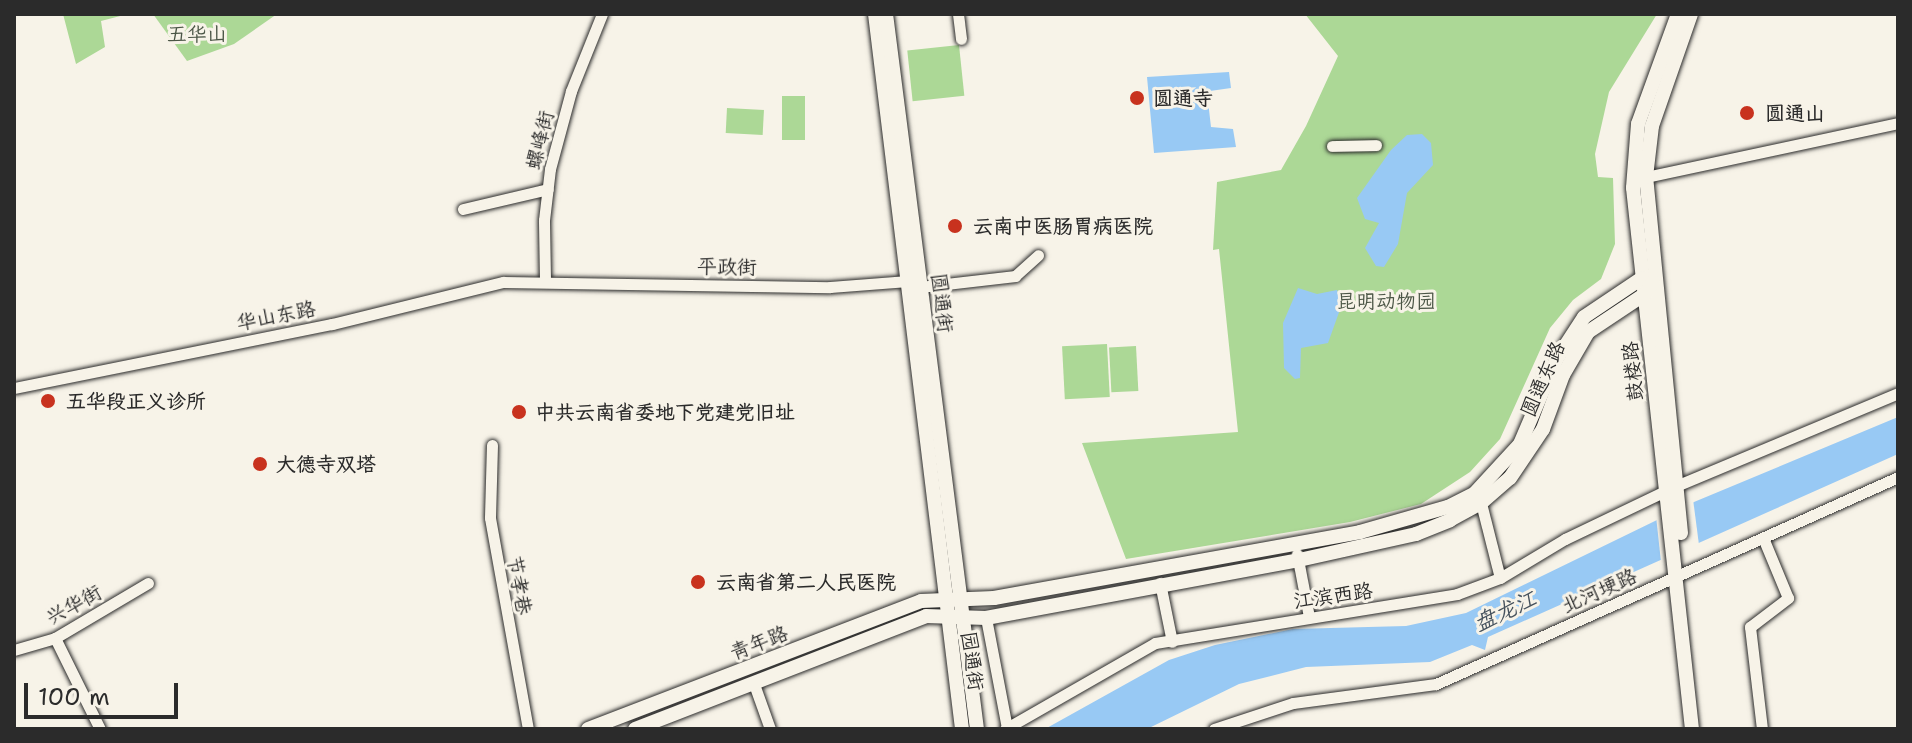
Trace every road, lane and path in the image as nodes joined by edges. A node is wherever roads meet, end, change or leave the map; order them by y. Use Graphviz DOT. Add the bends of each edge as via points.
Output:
graph roads {
  1 [pos="602,14"];
  2 [pos="875,14"];
  3 [pos="886,14"];
  4 [pos="958,14"];
  5 [pos="1678,14"];
  6 [pos="1691,14"];
  7 [pos="961,39"];
  8 [pos="1898,123"];
  9 [pos="1376,145"];
  10 [pos="1332,146"];
  11 [pos="1646,177"];
  12 [pos="548,189"];
  13 [pos="463,209"];
  14 [pos="1038,255"];
  15 [pos="1648,279"];
  16 [pos="545,280"];
  17 [pos="914,284"];
  18 [pos="1645,294"];
  19 [pos="14,388"];
  20 [pos="1898,393"];
  21 [pos="492,445"];
  22 [pos="1898,477"];
  23 [pos="1671,489"];
  24 [pos="1481,503"];
  25 [pos="1764,540"];
  26 [pos="1295,544"];
  27 [pos="1299,560"];
  28 [pos="1680,569"];
  29 [pos="1500,578"];
  30 [pos="148,583"];
  31 [pos="1160,583"];
  32 [pos="944,597"];
  33 [pos="961,598"];
  34 [pos="946,614"];
  35 [pos="963,615"];
  36 [pos="1309,617"];
  37 [pos="986,618"];
  38 [pos="55,638"];
  39 [pos="1172,642"];
  40 [pos="14,650"];
  41 [pos="754,684"];
  42 [pos="1006,728"];
  43 [pos="100,729"];
  44 [pos="528,729"];
  45 [pos="588,729"];
  46 [pos="635,729"];
  47 [pos="770,729"];
  48 [pos="962,729"];
  49 [pos="977,729"];
  50 [pos="1214,729"];
  51 [pos="1692,729"];
  52 [pos="1700,729"];
  53 [pos="1762,729"];
  1 -- 12 [label="street, 螺峰街" via="571,91"];
  2 -- 17 [label="main road, 圆通街"];
  3 -- 17 [label="main road, 圆通街"];
  4 -- 7 [label="street"];
  5 -- 15 [label="main road, 鼓楼路" via="1638,124 1633,188"];
  6 -- 11 [label="main road, 鼓楼路" via="1658,102"];
  8 -- 11 [label="street"];
  9 -- 10 [label="street"];
  11 -- 15 [label="main road, 鼓楼路"];
  12 -- 13 [label="street"];
  12 -- 16 [label="street, 螺峰街"];
  14 -- 17 [label="street, 平政街" via="1015,276"];
  15 -- 18 [label="main road, 圆通东路"];
  15 -- 23 [label="main road, 鼓楼路"];
  15 -- 26 [label="main road, 圆通东路" via="1584,317 1556,360 1520,444 1475,493 1411,522"];
  16 -- 17 [label="street, 平政街"];
  16 -- 19 [label="street, 华山东路" via="492,284 332,324"];
  17 -- 32 [label="main road, 圆通街"];
  17 -- 33 [label="main road, 圆通街"];
  18 -- 23 [label="main road, 鼓楼路"];
  18 -- 24 [label="main road, 圆通东路" via="1588,332 1528,453"];
  20 -- 23 [label="street, 江滨西路"];
  21 -- 44 [label="street, 节孝巷" via="490,518"];
  22 -- 25 [label="street, 北河埂路"];
  23 -- 28 [label="main road, 鼓楼路"];
  23 -- 29 [label="street, 江滨西路" via="1565,539"];
  24 -- 27 [label="main road, 圆通东路" via="1416,534"];
  24 -- 29 [label="street"];
  25 -- 28 [label="street, 北河埂路"];
  25 -- 53 [label="street" via="1788,598 1750,627"];
  26 -- 27 [label="street"];
  26 -- 33 [label="main road, 圆通东路" via="994,598"];
  27 -- 31 [label="main road, 圆通东路"];
  27 -- 36 [label="street"];
  28 -- 50 [label="street, 北河埂路" via="1436,684 1293,703"];
  28 -- 51 [label="main road, 鼓楼路"];
  28 -- 52 [label="main road, 鼓楼路"];
  29 -- 36 [label="street, 江滨西路" via="1408,604"];
  30 -- 38 [label="street, 兴华街"];
  31 -- 37 [label="main road, 圆通东路"];
  31 -- 39 [label="street"];
  32 -- 33 [label="main road, 圆通东路"];
  32 -- 34 [label="main road, 园通街"];
  32 -- 45 [label="main road, 青年路" via="921,601"];
  33 -- 35 [label="main road, 园通街"];
  34 -- 35 [label="main road, 圆通东路"];
  34 -- 41 [label="main road, 青年路" via="926,616"];
  34 -- 48 [label="main road, 园通街"];
  35 -- 37 [label="main road, 圆通东路"];
  35 -- 49 [label="main road, 园通街"];
  36 -- 39 [label="street, 江滨西路"];
  37 -- 42 [label="street"];
  38 -- 40 [label="street, 兴华街"];
  38 -- 43 [label="street"];
  39 -- 42 [label="street, 江滨西路" via="1155,643"];
  41 -- 46 [label="main road, 青年路"];
  41 -- 47 [label="street"];
}
